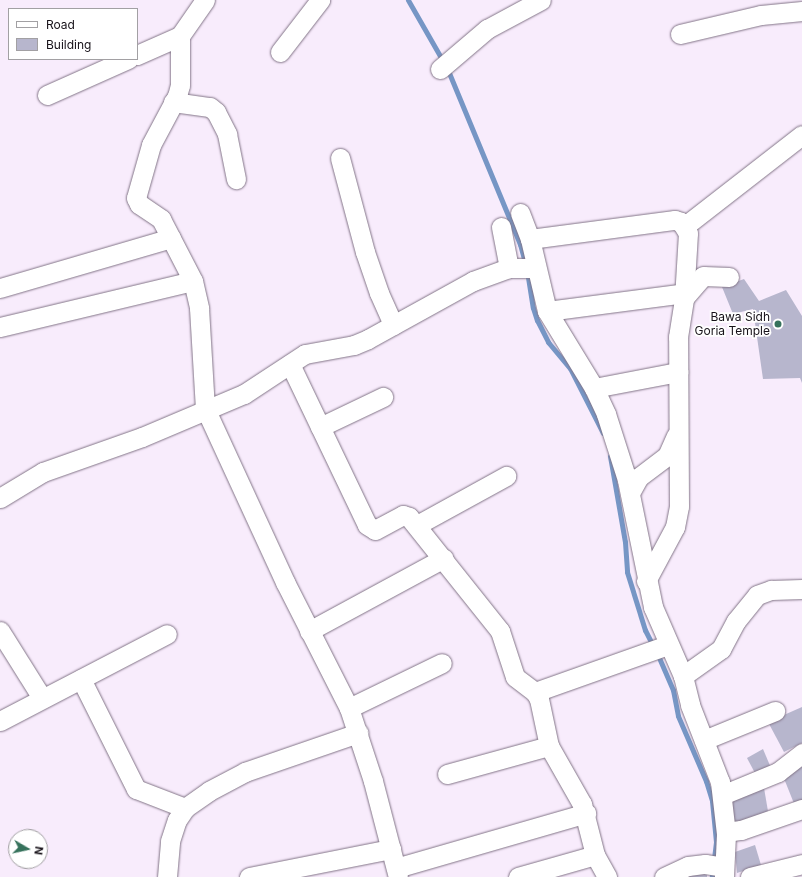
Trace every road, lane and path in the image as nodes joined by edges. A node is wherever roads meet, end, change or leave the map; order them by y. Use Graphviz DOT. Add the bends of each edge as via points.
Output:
graph roads {
  1 [pos="205,0"];
  2 [pos="320,0"];
  3 [pos="542,0"];
  4 [pos="802,11"];
  5 [pos="680,34"];
  6 [pos="180,36"];
  7 [pos="280,52"];
  8 [pos="138,55"];
  9 [pos="126,60"];
  10 [pos="445,65"];
  11 [pos="47,95"];
  12 [pos="173,102"];
  13 [pos="802,135"];
  14 [pos="340,158"];
  15 [pos="236,179"];
  16 [pos="520,213"];
  17 [pos="501,226"];
  18 [pos="685,226"];
  19 [pos="171,238"];
  20 [pos="530,239"];
  21 [pos="523,268"];
  22 [pos="729,277"];
  23 [pos="194,281"];
  24 [pos="0,288"];
  25 [pos="684,296"];
  26 [pos="546,311"];
  27 [pos="394,324"];
  28 [pos="0,327"];
  29 [pos="290,364"];
  30 [pos="678,372"];
  31 [pos="594,388"];
  32 [pos="383,397"];
  33 [pos="205,408"];
  34 [pos="320,427"];
  35 [pos="678,427"];
  36 [pos="506,476"];
  37 [pos="630,493"];
  38 [pos="0,498"];
  39 [pos="417,525"];
  40 [pos="444,558"];
  41 [pos="646,581"];
  42 [pos="802,588"];
  43 [pos="0,631"];
  44 [pos="309,631"];
  45 [pos="167,634"];
  46 [pos="659,648"];
  47 [pos="442,663"];
  48 [pos="683,676"];
  49 [pos="80,679"];
  50 [pos="535,692"];
  51 [pos="42,698"];
  52 [pos="348,708"];
  53 [pos="775,711"];
  54 [pos="0,721"];
  55 [pos="358,734"];
  56 [pos="704,740"];
  57 [pos="549,746"];
  58 [pos="802,753"];
  59 [pos="447,774"];
  60 [pos="722,795"];
  61 [pos="185,808"];
  62 [pos="802,809"];
  63 [pos="586,812"];
  64 [pos="726,832"];
  65 [pos="391,848"];
  66 [pos="595,855"];
  67 [pos="802,864"];
  68 [pos="718,868"];
  69 [pos="397,873"];
  70 [pos="167,877"];
  71 [pos="249,877"];
  72 [pos="518,877"];
  73 [pos="607,877"];
  74 [pos="664,877"];
  75 [pos="750,877"];
  1 -- 6 [label="street"];
  2 -- 7 [label="street"];
  3 -- 10 [label="street" via="487,29"];
  4 -- 5 [label="street" via="761,15"];
  6 -- 8 [label="street"];
  6 -- 12 [label="street" via="180,85"];
  9 -- 11 [label="street"];
  12 -- 15 [label="street" via="210,107 216,112 227,134"];
  12 -- 19 [label="street" via="151,145 136,198 139,204 161,219"];
  13 -- 18 [label="street"];
  14 -- 27 [label="street" via="365,252 379,293"];
  16 -- 20 [label="street"];
  17 -- 21 [label="street"];
  18 -- 20 [label="street" via="676,220"];
  18 -- 25 [label="street" via="688,233"];
  19 -- 23 [label="street"];
  19 -- 24 [label="street"];
  20 -- 21 [label="street"];
  21 -- 26 [label="street"];
  21 -- 27 [label="street" via="472,281"];
  22 -- 25 [label="street" via="703,276"];
  23 -- 28 [label="street"];
  23 -- 33 [label="street" via="199,308"];
  25 -- 26 [label="street"];
  25 -- 30 [label="street" via="678,337"];
  26 -- 31 [label="street"];
  27 -- 29 [label="street" via="354,345 316,350"];
  29 -- 33 [label="street" via="257,387"];
  29 -- 34 [label="street"];
  30 -- 31 [label="street"];
  30 -- 35 [label="street"];
  31 -- 37 [label="street" via="606,414"];
  32 -- 34 [label="street"];
  33 -- 38 [label="street" via="142,437 43,472"];
  33 -- 44 [label="street"];
  34 -- 39 [label="street" via="367,525 375,530 403,516 409,517"];
  35 -- 37 [label="street" via="673,446 667,456 639,477"];
  35 -- 41 [label="street" via="679,506 674,527"];
  36 -- 39 [label="street"];
  37 -- 41 [label="street"];
  39 -- 40 [label="street"];
  40 -- 44 [label="street"];
  40 -- 50 [label="street" via="500,631 514,677"];
  41 -- 46 [label="street"];
  42 -- 48 [label="street" via="771,590 757,595 736,621 721,649"];
  43 -- 51 [label="street"];
  44 -- 52 [label="street"];
  45 -- 49 [label="street"];
  46 -- 48 [label="street"];
  46 -- 50 [label="street"];
  47 -- 52 [label="street"];
  48 -- 56 [label="street"];
  49 -- 51 [label="street"];
  49 -- 61 [label="street" via="136,789"];
  50 -- 57 [label="street"];
  51 -- 54 [label="street"];
  52 -- 55 [label="street"];
  53 -- 56 [label="street"];
  55 -- 61 [label="street" via="245,772 208,791"];
  55 -- 65 [label="street"];
  56 -- 60 [label="street" via="717,772"];
  57 -- 59 [label="street"];
  57 -- 63 [label="street"];
  58 -- 60 [label="street" via="778,772"];
  60 -- 64 [label="street"];
  61 -- 70 [label="street" via="177,820 170,842"];
  62 -- 64 [label="street" via="741,830"];
  63 -- 66 [label="street"];
  63 -- 69 [label="street"];
  64 -- 68 [label="street"];
  65 -- 69 [label="street"];
  65 -- 71 [label="street"];
  66 -- 72 [label="street"];
  66 -- 73 [label="street"];
  67 -- 75 [label="street"];
  68 -- 74 [label="street" via="688,866"];
}
